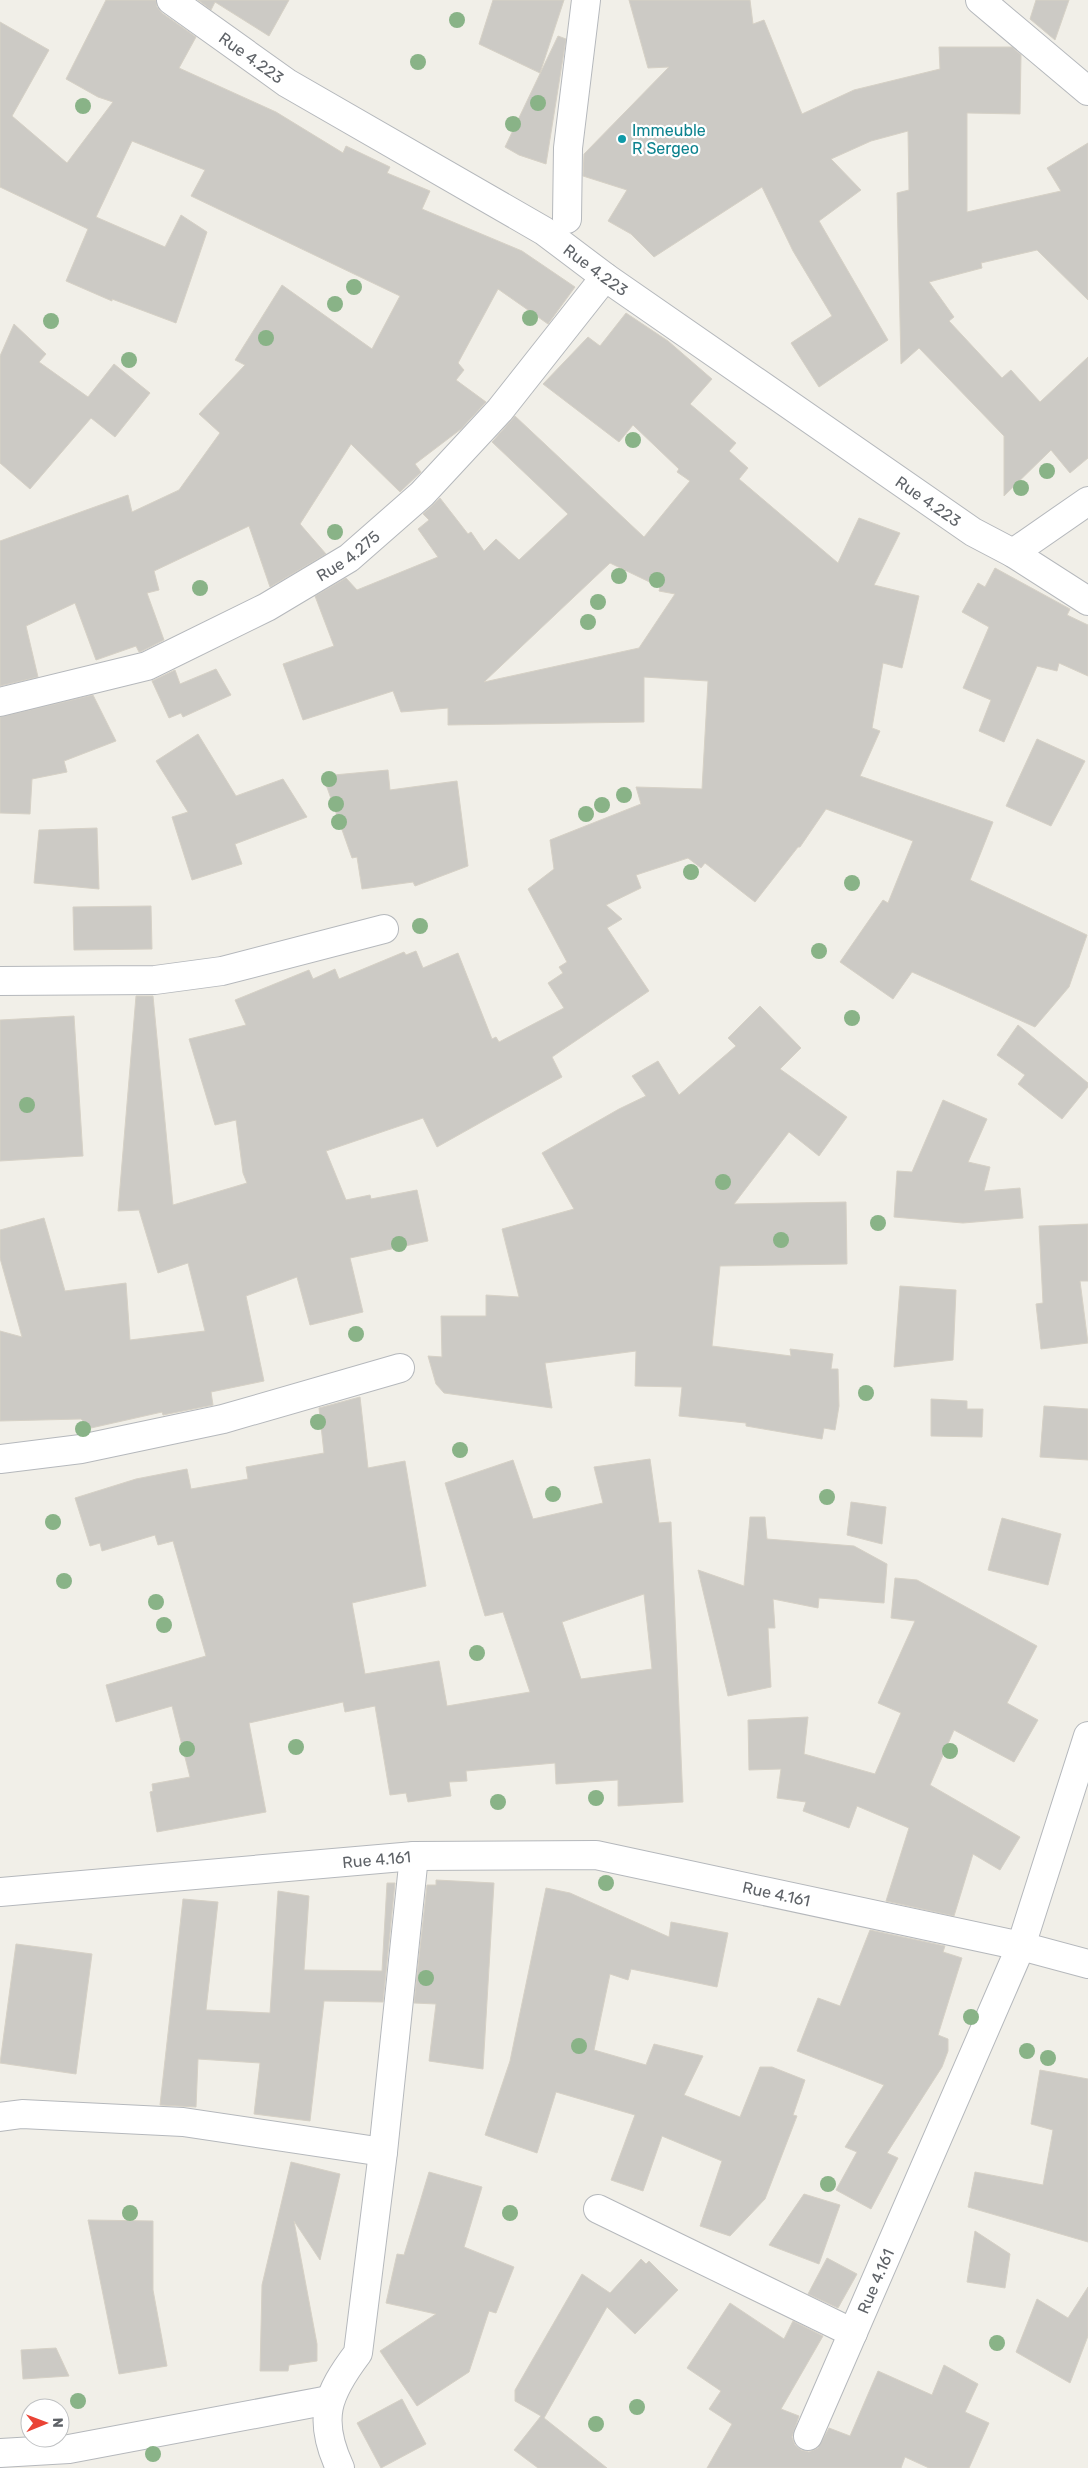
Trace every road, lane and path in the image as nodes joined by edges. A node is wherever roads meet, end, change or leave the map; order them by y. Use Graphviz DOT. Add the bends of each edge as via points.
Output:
graph roads {
  1 [pos="170,0"];
  2 [pos="586,0"];
  3 [pos="980,0"];
  4 [pos="1088,91"];
  5 [pos="567,219"];
  6 [pos="605,277"];
  7 [pos="1088,501"];
  8 [pos="1013,553"];
  9 [pos="1088,601"];
  10 [pos="0,702"];
  11 [pos="384,929"];
  12 [pos="0,981"];
  13 [pos="400,1368"];
  14 [pos="0,1459"];
  15 [pos="1088,1736"];
  16 [pos="414,1856"];
  17 [pos="0,1892"];
  18 [pos="1021,1946"];
  19 [pos="1088,1964"];
  20 [pos="0,2117"];
  21 [pos="383,2152"];
  22 [pos="598,2209"];
  23 [pos="853,2333"];
  24 [pos="328,2400"];
  25 [pos="808,2436"];
  26 [pos="0,2453"];
  27 [pos="340,2468"];
  1 -- 6 [label="street, Rue 4.223" via="287,83 544,231"];
  2 -- 5 [label="street" via="568,148"];
  3 -- 4 [label="street"];
  6 -- 8 [label="street, Rue 4.223" via="974,532"];
  6 -- 10 [label="street, Rue 4.275" via="493,417 422,494 349,558 267,607 147,666"];
  7 -- 8 [label="street"];
  8 -- 9 [label="street, Rue 4.223"];
  11 -- 12 [label="street" via="222,971 155,980"];
  13 -- 14 [label="street" via="223,1419 81,1449"];
  15 -- 18 [label="street"];
  16 -- 17 [label="street, Rue 4.161"];
  16 -- 18 [label="street, Rue 4.161" via="596,1855"];
  16 -- 21 [label="street"];
  18 -- 19 [label="street"];
  18 -- 23 [label="street, Rue 4.161"];
  20 -- 21 [label="street" via="22,2114 183,2122"];
  21 -- 24 [label="street" via="358,2353"];
  22 -- 23 [label="street"];
  23 -- 25 [label="street, Rue 4.161"];
  24 -- 26 [label="street" via="69,2449"];
  24 -- 27 [label="street" via="327,2433"];
}
